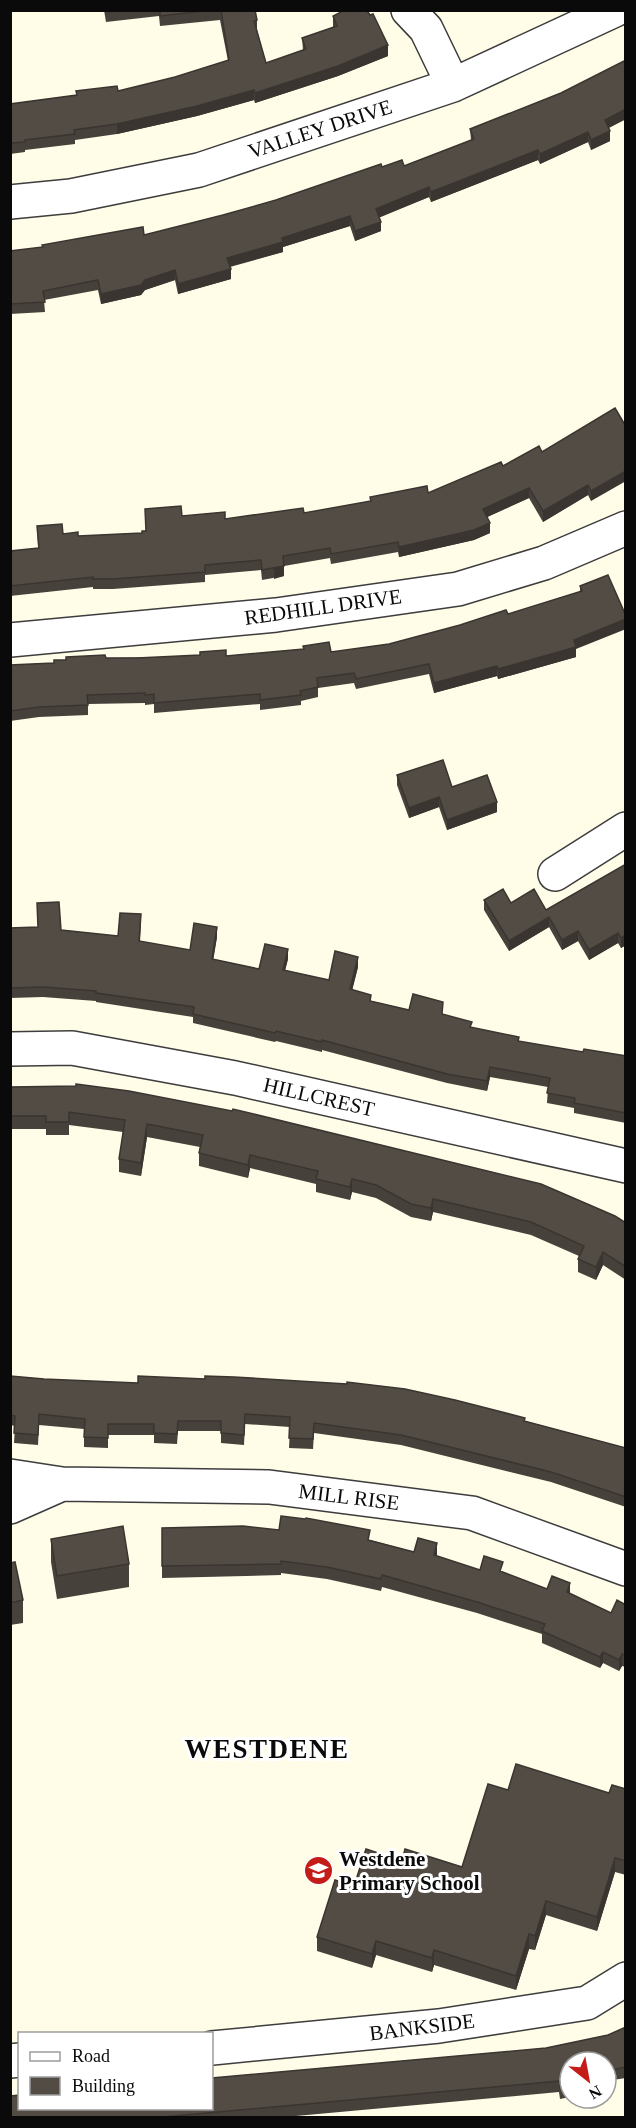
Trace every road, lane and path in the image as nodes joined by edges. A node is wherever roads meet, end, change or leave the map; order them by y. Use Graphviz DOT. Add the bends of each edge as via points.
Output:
graph roads {
  1 [pos="408,10"];
  2 [pos="615,10"];
  3 [pos="453,85"];
  4 [pos="10,202"];
  5 [pos="625,529"];
  6 [pos="10,640"];
  7 [pos="626,829"];
  8 [pos="555,874"];
  9 [pos="10,1049"];
  10 [pos="626,1166"];
  11 [pos="10,1476"];
  12 [pos="62,1484"];
  13 [pos="10,1507"];
  14 [pos="626,1569"];
  15 [pos="626,1979"];
  16 [pos="213,2048"];
  1 -- 3 [label="street" via="426,29"];
  2 -- 3 [label="street, VALLEY DRIVE"];
  3 -- 4 [label="street, VALLEY DRIVE" via="199,170 72,196"];
  5 -- 6 [label="street, REDHILL DRIVE" via="544,563 458,589 276,615"];
  7 -- 8 [label="street"];
  9 -- 10 [label="street, HILLCREST" via="72,1048 235,1078"];
  11 -- 12 [label="street, MILL RISE"];
  12 -- 13 [label="street"];
  12 -- 14 [label="street, MILL RISE" via="269,1487 472,1513"];
  15 -- 16 [label="street, BANKSIDE" via="587,2003 439,2026"];
}
